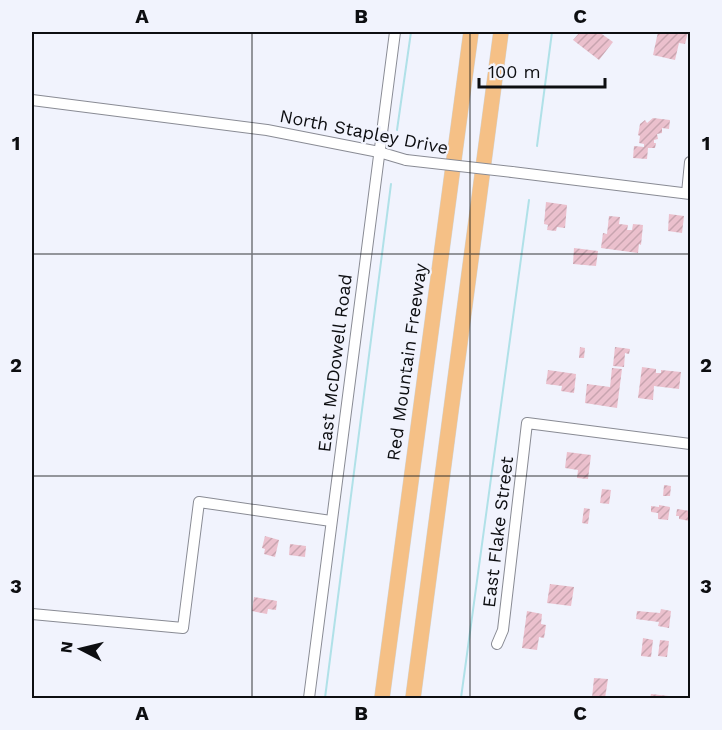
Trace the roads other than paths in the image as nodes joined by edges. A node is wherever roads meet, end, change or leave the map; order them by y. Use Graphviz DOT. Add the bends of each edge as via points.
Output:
graph roads {
  1 [pos="395,32"];
  2 [pos="471,32"];
  3 [pos="501,32"];
  4 [pos="32,100"];
  5 [pos="379,152"];
  6 [pos="690,162"];
  7 [pos="689,194"];
  8 [pos="690,444"];
  9 [pos="332,521"];
  10 [pos="32,614"];
  11 [pos="496,644"];
  12 [pos="309,699"];
  13 [pos="382,699"];
  14 [pos="413,699"];
  1 -- 5 [label="street, East McDowell Road"];
  2 -- 13 [label="highway, Red Mountain Freeway"];
  3 -- 14 [label="highway"];
  4 -- 5 [label="street, North Stapley Drive" via="267,130"];
  5 -- 7 [label="street, North Stapley Drive, bridge" via="406,159"];
  5 -- 9 [label="street, East McDowell Road"];
  6 -- 7 [label="street"];
  8 -- 11 [label="street, East Flake Street" via="527,423 503,630"];
  9 -- 10 [label="street" via="199,502 183,628"];
  9 -- 12 [label="street, East McDowell Road"];
}
